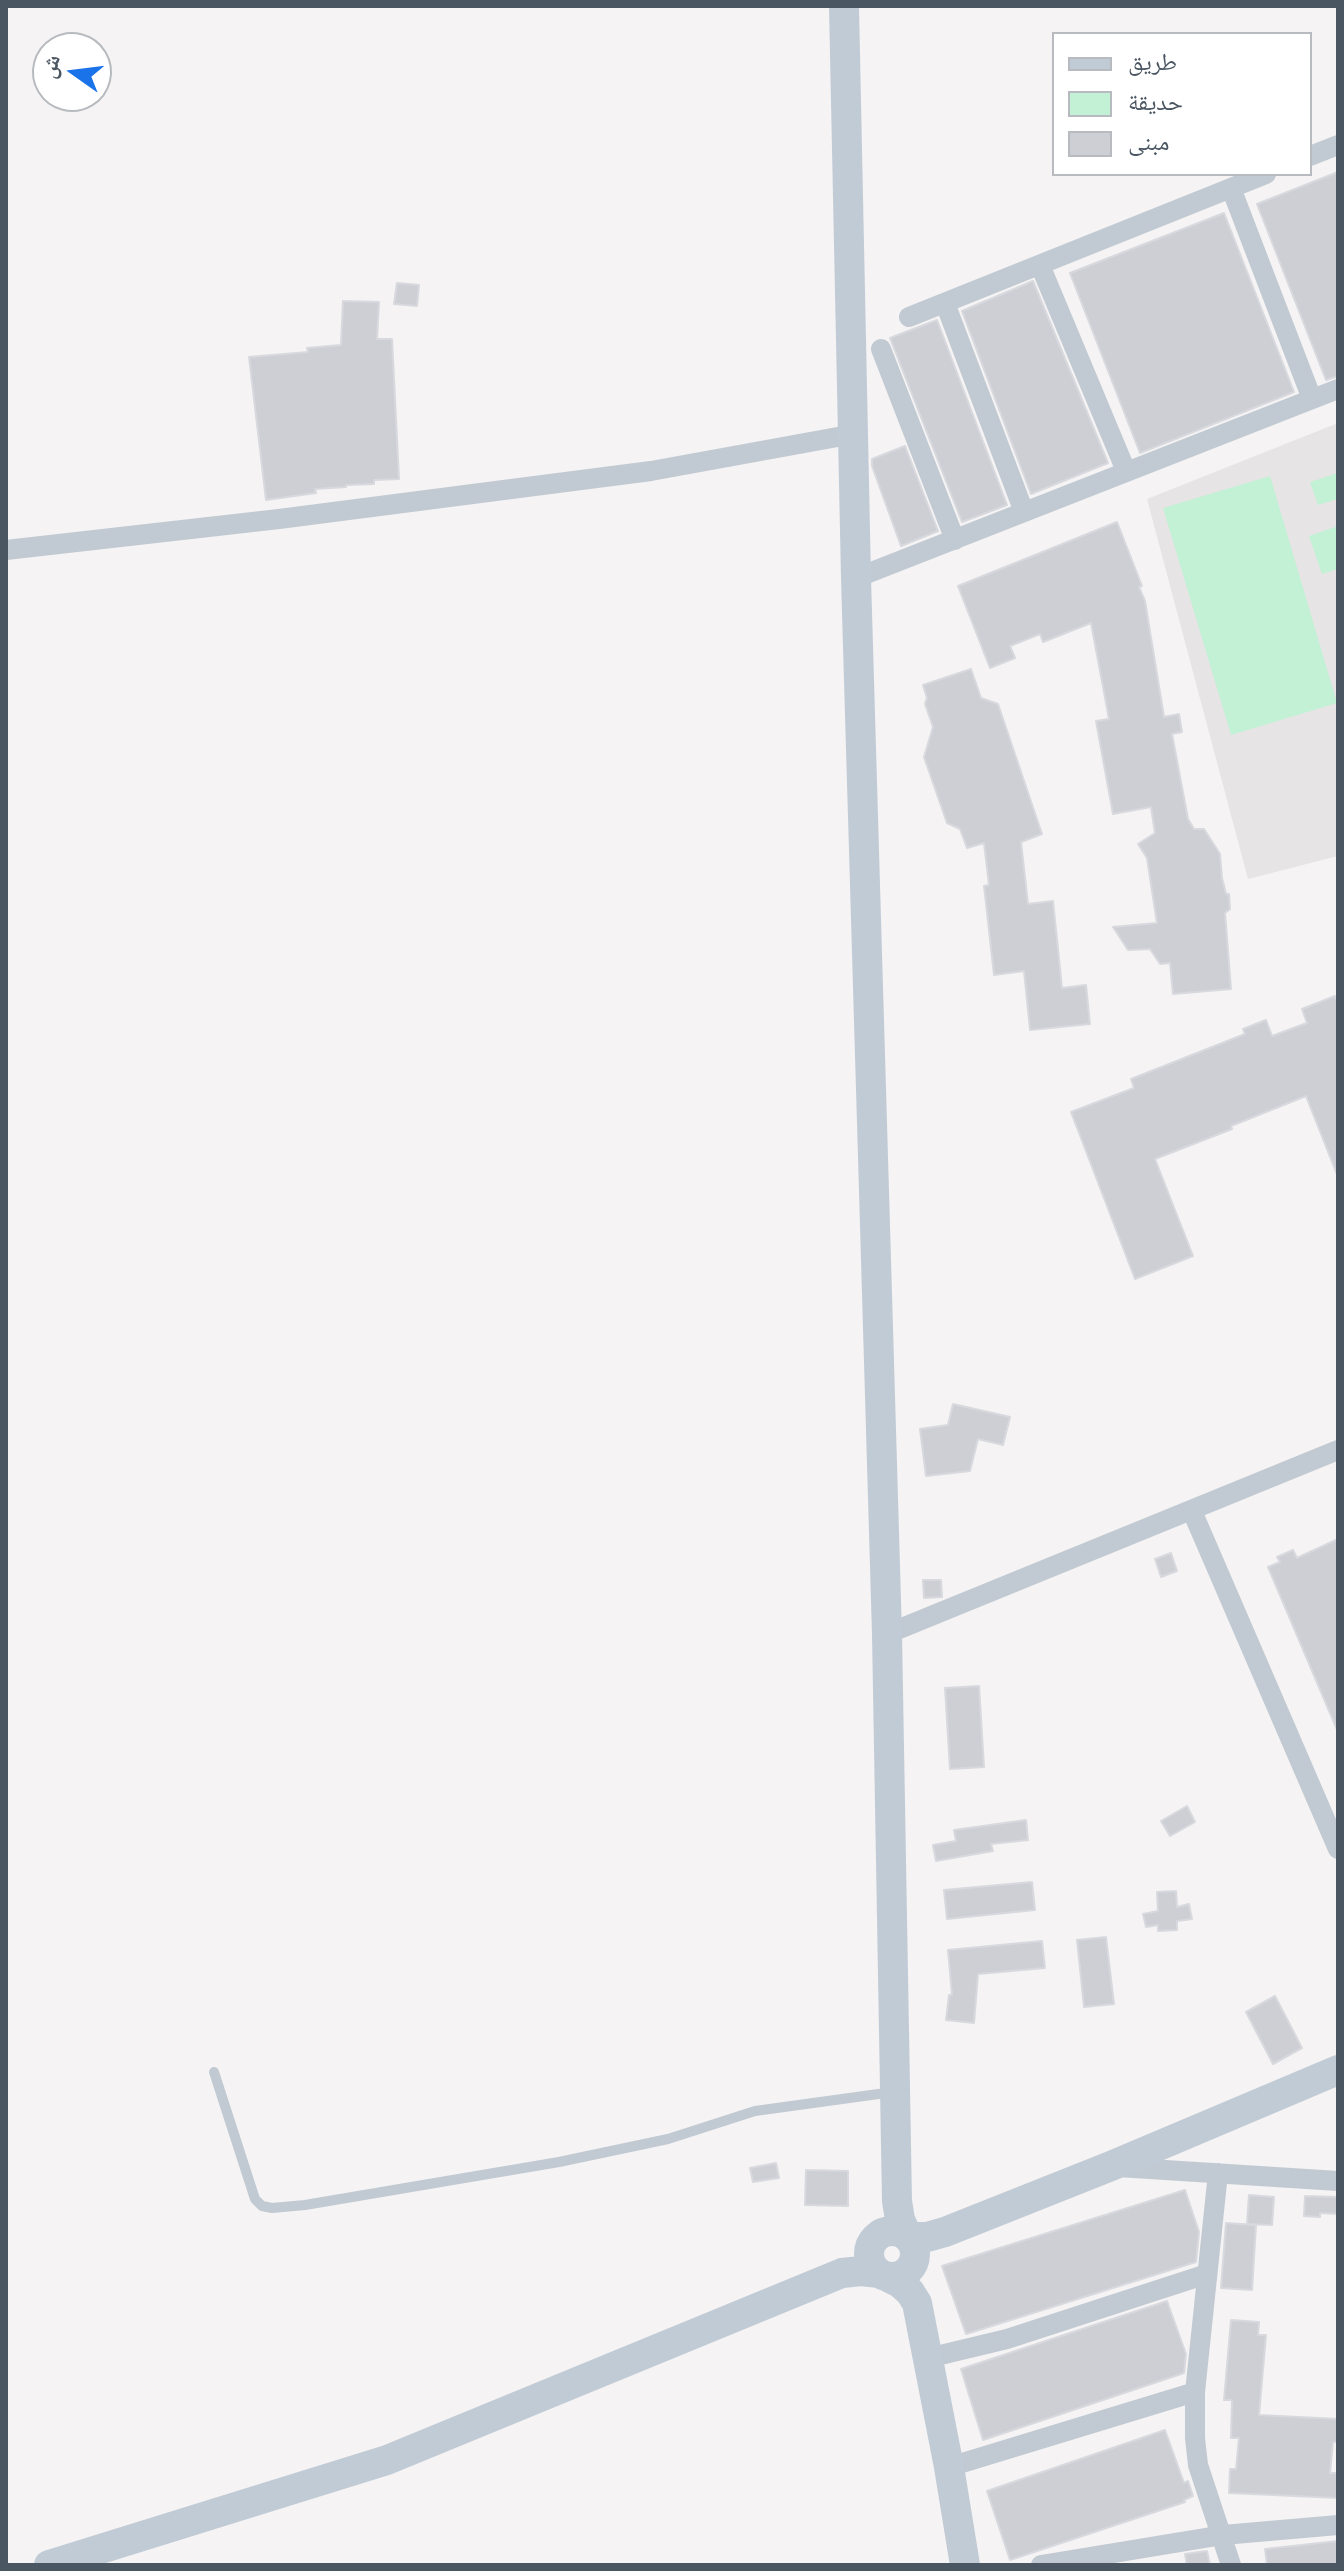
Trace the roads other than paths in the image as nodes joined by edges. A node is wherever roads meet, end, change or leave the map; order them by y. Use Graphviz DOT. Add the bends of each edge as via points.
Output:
graph roads {
  1 [pos="844,6"];
  2 [pos="1338,145"];
  3 [pos="1312,155"];
  4 [pos="1261,176"];
  5 [pos="1231,188"];
  6 [pos="1040,265"];
  7 [pos="945,303"];
  8 [pos="909,317"];
  9 [pos="881,349"];
  10 [pos="1338,389"];
  11 [pos="1312,399"];
  12 [pos="854,434"];
  13 [pos="1126,471"];
  14 [pos="1024,512"];
  15 [pos="955,540"];
  16 [pos="6,550"];
  17 [pos="856,578"];
  18 [pos="1338,1450"];
  19 [pos="1192,1511"];
  20 [pos="887,1634"];
  21 [pos="1338,1849"];
  22 [pos="1338,2070"];
  23 [pos="214,2072"];
  24 [pos="895,2091"];
  25 [pos="1111,2166"];
  26 [pos="1218,2173"];
  27 [pos="1338,2181"];
  28 [pos="893,2256"];
  29 [pos="1207,2274"];
  30 [pos="928,2358"];
  31 [pos="1195,2392"];
  32 [pos="949,2467"];
  33 [pos="1338,2525"];
  34 [pos="1223,2535"];
  35 [pos="49,2565"];
  36 [pos="965,2565"];
  37 [pos="1041,2565"];
  38 [pos="1231,2565"];
  1 -- 12 [label="main road"];
  2 -- 3 [label="street"];
  4 -- 5 [label="street"];
  5 -- 6 [label="street"];
  5 -- 11 [label="street"];
  6 -- 7 [label="street"];
  6 -- 13 [label="street"];
  7 -- 8 [label="street"];
  7 -- 14 [label="street"];
  9 -- 15 [label="street"];
  10 -- 11 [label="street"];
  11 -- 13 [label="street"];
  12 -- 16 [label="street" via="651,471"];
  12 -- 17 [label="main road"];
  13 -- 14 [label="street"];
  14 -- 15 [label="street"];
  15 -- 17 [label="street"];
  17 -- 20 [label="main road"];
  18 -- 19 [label="street"];
  19 -- 20 [label="street"];
  19 -- 21 [label="street"];
  20 -- 24 [label="main road"];
  22 -- 25 [label="main road"];
  23 -- 24 [label="lane" via="255,2199 272,2208 559,2162 668,2139 755,2111"];
  24 -- 28 [label="main road" via="898,2210"];
  25 -- 26 [label="street"];
  25 -- 28 [label="main road" via="927,2237"];
  26 -- 27 [label="street"];
  26 -- 29 [label="street"];
  28 -- 30 [label="main road" via="912,2280"];
  28 -- 35 [label="main road" via="387,2460"];
  29 -- 30 [label="street" via="1007,2339"];
  29 -- 31 [label="street"];
  30 -- 32 [label="main road"];
  31 -- 32 [label="street"];
  31 -- 34 [label="street" via="1198,2465"];
  32 -- 36 [label="main road"];
  33 -- 34 [label="street"];
  34 -- 37 [label="street"];
  34 -- 38 [label="street"];
}
